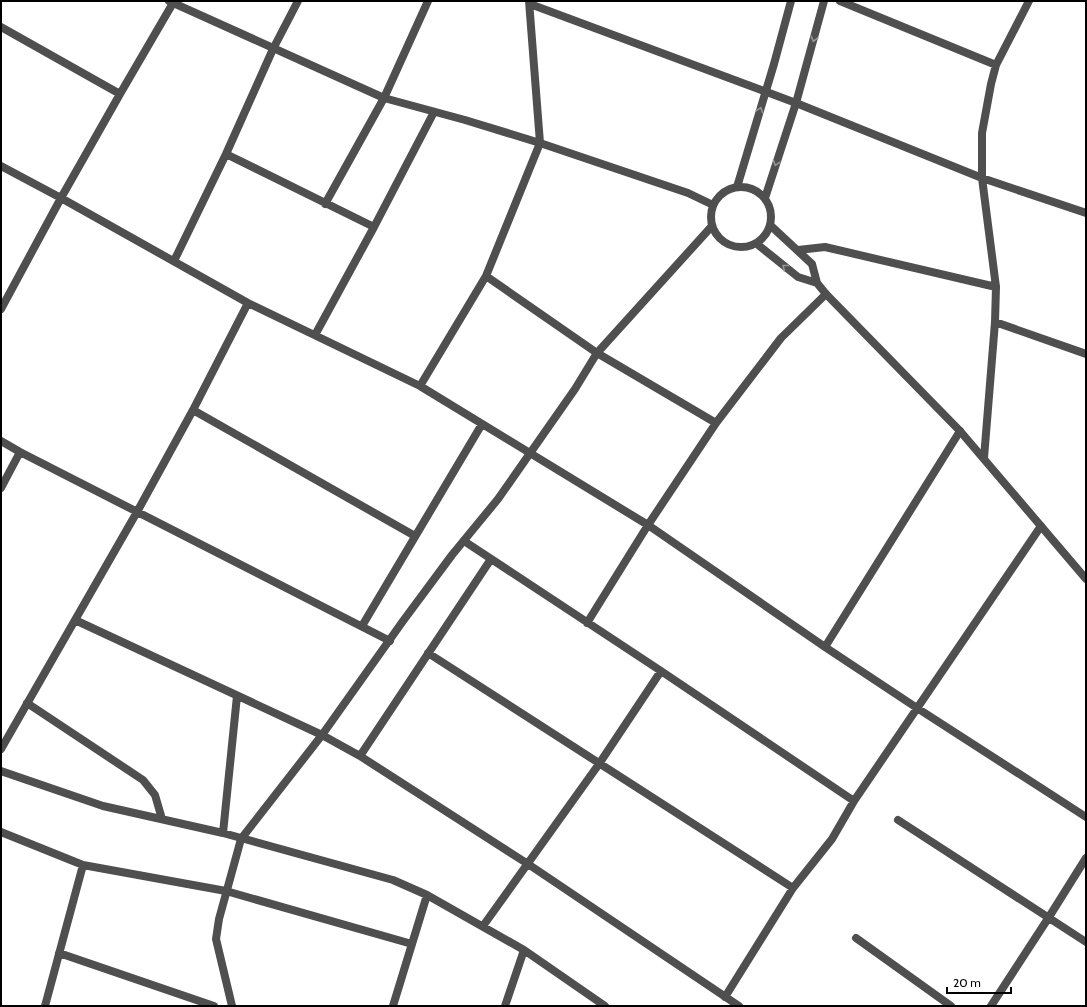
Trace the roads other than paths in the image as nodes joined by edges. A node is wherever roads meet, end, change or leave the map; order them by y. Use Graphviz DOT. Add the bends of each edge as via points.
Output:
graph roads {
  1 [pos="298,1"];
  2 [pos="428,1"];
  3 [pos="791,1"];
  4 [pos="824,1"];
  5 [pos="840,1"];
  6 [pos="1028,1"];
  7 [pos="171,2"];
  8 [pos="530,2"];
  9 [pos="1,27"];
  10 [pos="273,49"];
  11 [pos="996,65"];
  12 [pos="765,92"];
  13 [pos="120,94"];
  14 [pos="384,98"];
  15 [pos="796,103"];
  16 [pos="434,112"];
  17 [pos="540,142"];
  18 [pos="226,154"];
  19 [pos="1,166"];
  20 [pos="982,178"];
  21 [pos="737,187"];
  22 [pos="61,198"];
  23 [pos="765,198"];
  24 [pos="325,204"];
  25 [pos="713,205"];
  26 [pos="1086,213"];
  27 [pos="770,225"];
  28 [pos="712,226"];
  29 [pos="374,227"];
  30 [pos="757,244"];
  31 [pos="798,250"];
  32 [pos="174,262"];
  33 [pos="486,276"];
  34 [pos="817,283"];
  35 [pos="996,287"];
  36 [pos="4,294"];
  37 [pos="826,294"];
  38 [pos="248,303"];
  39 [pos="1,309"];
  40 [pos="995,322"];
  41 [pos="315,335"];
  42 [pos="597,353"];
  43 [pos="1086,354"];
  44 [pos="420,386"];
  45 [pos="193,410"];
  46 [pos="716,423"];
  47 [pos="482,424"];
  48 [pos="960,432"];
  49 [pos="1,441"];
  50 [pos="20,452"];
  51 [pos="530,453"];
  52 [pos="984,458"];
  53 [pos="1,488"];
  54 [pos="136,512"];
  55 [pos="648,525"];
  56 [pos="1041,526"];
  57 [pos="415,536"];
  58 [pos="464,541"];
  59 [pos="491,559"];
  60 [pos="1086,578"];
  61 [pos="75,620"];
  62 [pos="587,623"];
  63 [pos="362,626"];
  64 [pos="390,641"];
  65 [pos="825,647"];
  66 [pos="428,653"];
  67 [pos="661,671"];
  68 [pos="237,696"];
  69 [pos="27,703"];
  70 [pos="917,708"];
  71 [pos="322,735"];
  72 [pos="1,749"];
  73 [pos="360,756"];
  74 [pos="599,764"];
  75 [pos="1,771"];
  76 [pos="854,801"];
  77 [pos="1086,817"];
  78 [pos="162,819"];
  79 [pos="898,820"];
  80 [pos="1,832"];
  81 [pos="223,833"];
  82 [pos="242,839"];
  83 [pos="1086,858"];
  84 [pos="528,864"];
  85 [pos="83,865"];
  86 [pos="793,888"];
  87 [pos="226,891"];
  88 [pos="427,895"];
  89 [pos="1050,917"];
  90 [pos="483,926"];
  91 [pos="856,938"];
  92 [pos="1086,942"];
  93 [pos="412,944"];
  94 [pos="524,950"];
  95 [pos="59,953"];
  96 [pos="725,997"];
  97 [pos="45,1006"];
  98 [pos="214,1006"];
  99 [pos="232,1006"];
  100 [pos="393,1006"];
  101 [pos="505,1006"];
  102 [pos="605,1006"];
  103 [pos="739,1006"];
  104 [pos="952,1006"];
  105 [pos="991,1006"];
  1 -- 10 [label="street"];
  2 -- 14 [label="street"];
  3 -- 12 [label="street"];
  4 -- 15 [label="street, one-way"];
  5 -- 11 [label="street"];
  6 -- 11 [label="street"];
  7 -- 10 [label="street"];
  7 -- 13 [label="street"];
  8 -- 12 [label="street"];
  8 -- 17 [label="street"];
  9 -- 13 [label="street"];
  10 -- 14 [label="street"];
  10 -- 18 [label="street"];
  11 -- 20 [label="street" via="982,133"];
  12 -- 15 [label="street"];
  21 -- 12 [label="street, one-way"];
  13 -- 22 [label="street"];
  14 -- 16 [label="street"];
  14 -- 24 [label="street"];
  15 -- 20 [label="street"];
  15 -- 23 [label="street, one-way"];
  16 -- 17 [label="street"];
  16 -- 29 [label="street"];
  17 -- 25 [label="street" via="688,193"];
  17 -- 33 [label="street"];
  18 -- 24 [label="street"];
  18 -- 32 [label="street"];
  19 -- 22 [label="street"];
  20 -- 26 [label="street"];
  20 -- 35 [label="street"];
  21 -- 23 [label="street" via="747,187"];
  21 -- 25 [label="street" via="727,190"];
  22 -- 32 [label="street"];
  22 -- 36 [label="street"];
  23 -- 27 [label="street" via="771,215"];
  24 -- 29 [label="street"];
  25 -- 28 [label="street"];
  27 -- 30 [label="street"];
  27 -- 31 [label="street"];
  28 -- 30 [label="street" via="724,242 732,246"];
  28 -- 42 [label="street"];
  29 -- 41 [label="street"];
  34 -- 30 [label="street, one-way" via="798,277"];
  31 -- 34 [label="street" via="812,264"];
  31 -- 35 [label="street" via="825,247"];
  32 -- 38 [label="street"];
  33 -- 42 [label="street"];
  33 -- 44 [label="street"];
  34 -- 37 [label="street"];
  35 -- 40 [label="street"];
  36 -- 39 [label="street"];
  37 -- 46 [label="street" via="781,338"];
  37 -- 48 [label="street"];
  38 -- 41 [label="street"];
  38 -- 45 [label="street"];
  40 -- 43 [label="street"];
  40 -- 52 [label="street"];
  41 -- 44 [label="street"];
  42 -- 46 [label="street"];
  42 -- 51 [label="street"];
  44 -- 47 [label="street"];
  45 -- 54 [label="street"];
  45 -- 57 [label="street"];
  46 -- 55 [label="street"];
  47 -- 51 [label="street"];
  47 -- 57 [label="street"];
  48 -- 52 [label="street"];
  48 -- 65 [label="street"];
  49 -- 50 [label="street"];
  50 -- 53 [label="street"];
  50 -- 54 [label="street"];
  51 -- 55 [label="street"];
  51 -- 58 [label="street"];
  52 -- 56 [label="street"];
  54 -- 61 [label="street"];
  54 -- 63 [label="street"];
  55 -- 62 [label="street"];
  55 -- 65 [label="street"];
  56 -- 60 [label="street"];
  56 -- 70 [label="street"];
  57 -- 63 [label="street"];
  58 -- 59 [label="street"];
  58 -- 64 [label="street"];
  59 -- 62 [label="street"];
  59 -- 66 [label="street"];
  61 -- 68 [label="street"];
  61 -- 69 [label="street"];
  62 -- 67 [label="street"];
  63 -- 64 [label="street"];
  64 -- 71 [label="street"];
  65 -- 70 [label="street"];
  66 -- 73 [label="street"];
  66 -- 74 [label="street"];
  67 -- 74 [label="street"];
  67 -- 76 [label="street"];
  68 -- 71 [label="street"];
  68 -- 81 [label="street"];
  69 -- 72 [label="street"];
  69 -- 78 [label="street" via="143,780 155,795"];
  70 -- 76 [label="street"];
  70 -- 77 [label="street"];
  71 -- 73 [label="street"];
  71 -- 82 [label="street"];
  73 -- 84 [label="street"];
  74 -- 84 [label="street"];
  74 -- 86 [label="street"];
  75 -- 78 [label="street" via="103,806"];
  76 -- 86 [label="street" via="832,840"];
  78 -- 81 [label="street"];
  79 -- 89 [label="street"];
  80 -- 85 [label="street"];
  81 -- 82 [label="street"];
  82 -- 87 [label="street"];
  82 -- 88 [label="street" via="394,880"];
  83 -- 89 [label="street"];
  84 -- 90 [label="street"];
  84 -- 96 [label="street"];
  85 -- 87 [label="street"];
  85 -- 95 [label="street"];
  86 -- 96 [label="street"];
  87 -- 93 [label="street"];
  87 -- 99 [label="street" via="218,919 216,939"];
  88 -- 90 [label="street"];
  88 -- 93 [label="street"];
  89 -- 92 [label="street"];
  89 -- 105 [label="street"];
  90 -- 94 [label="street"];
  91 -- 104 [label="street"];
  93 -- 100 [label="street"];
  94 -- 101 [label="street"];
  94 -- 102 [label="street"];
  95 -- 97 [label="street"];
  95 -- 98 [label="street"];
  96 -- 103 [label="street"];
}
